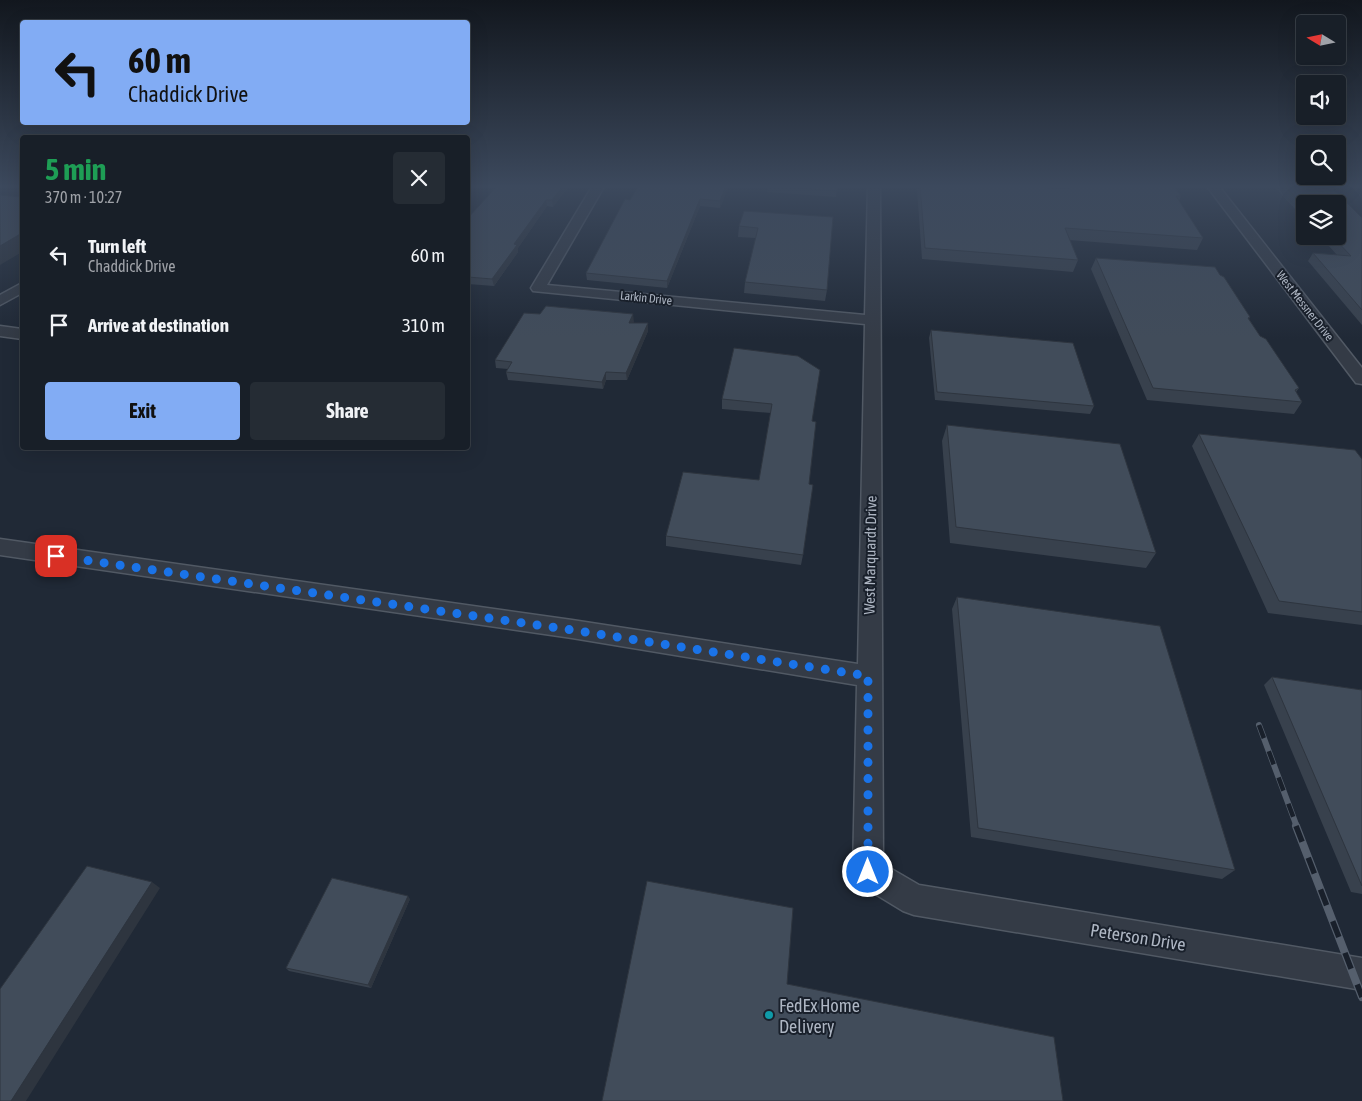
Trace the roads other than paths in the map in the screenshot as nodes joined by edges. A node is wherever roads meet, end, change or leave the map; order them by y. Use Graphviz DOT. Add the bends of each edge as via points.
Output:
graph roads {
  1 [pos="568,236"];
  2 [pos="873,236"];
  3 [pos="1252,236"];
  4 [pos="20,288"];
  5 [pos="0,301"];
  6 [pos="872,320"];
  7 [pos="0,331"];
  8 [pos="20,334"];
  9 [pos="1362,379"];
  10 [pos="0,548"];
  11 [pos="868,676"];
  12 [pos="914,900"];
  13 [pos="1362,974"];
  1 -- 6 [label="street, Larkin Drive" via="538,288"];
  2 -- 6 [label="street, West Marquardt Drive"];
  3 -- 9 [label="street, West Messner Drive"];
  4 -- 5 [label="street"];
  6 -- 11 [label="street, West Marquardt Drive"];
  7 -- 8 [label="street"];
  10 -- 11 [label="street"];
  11 -- 12 [label="street, West Marquardt Drive" via="868,872"];
  12 -- 13 [label="street, Peterson Drive"];
}
